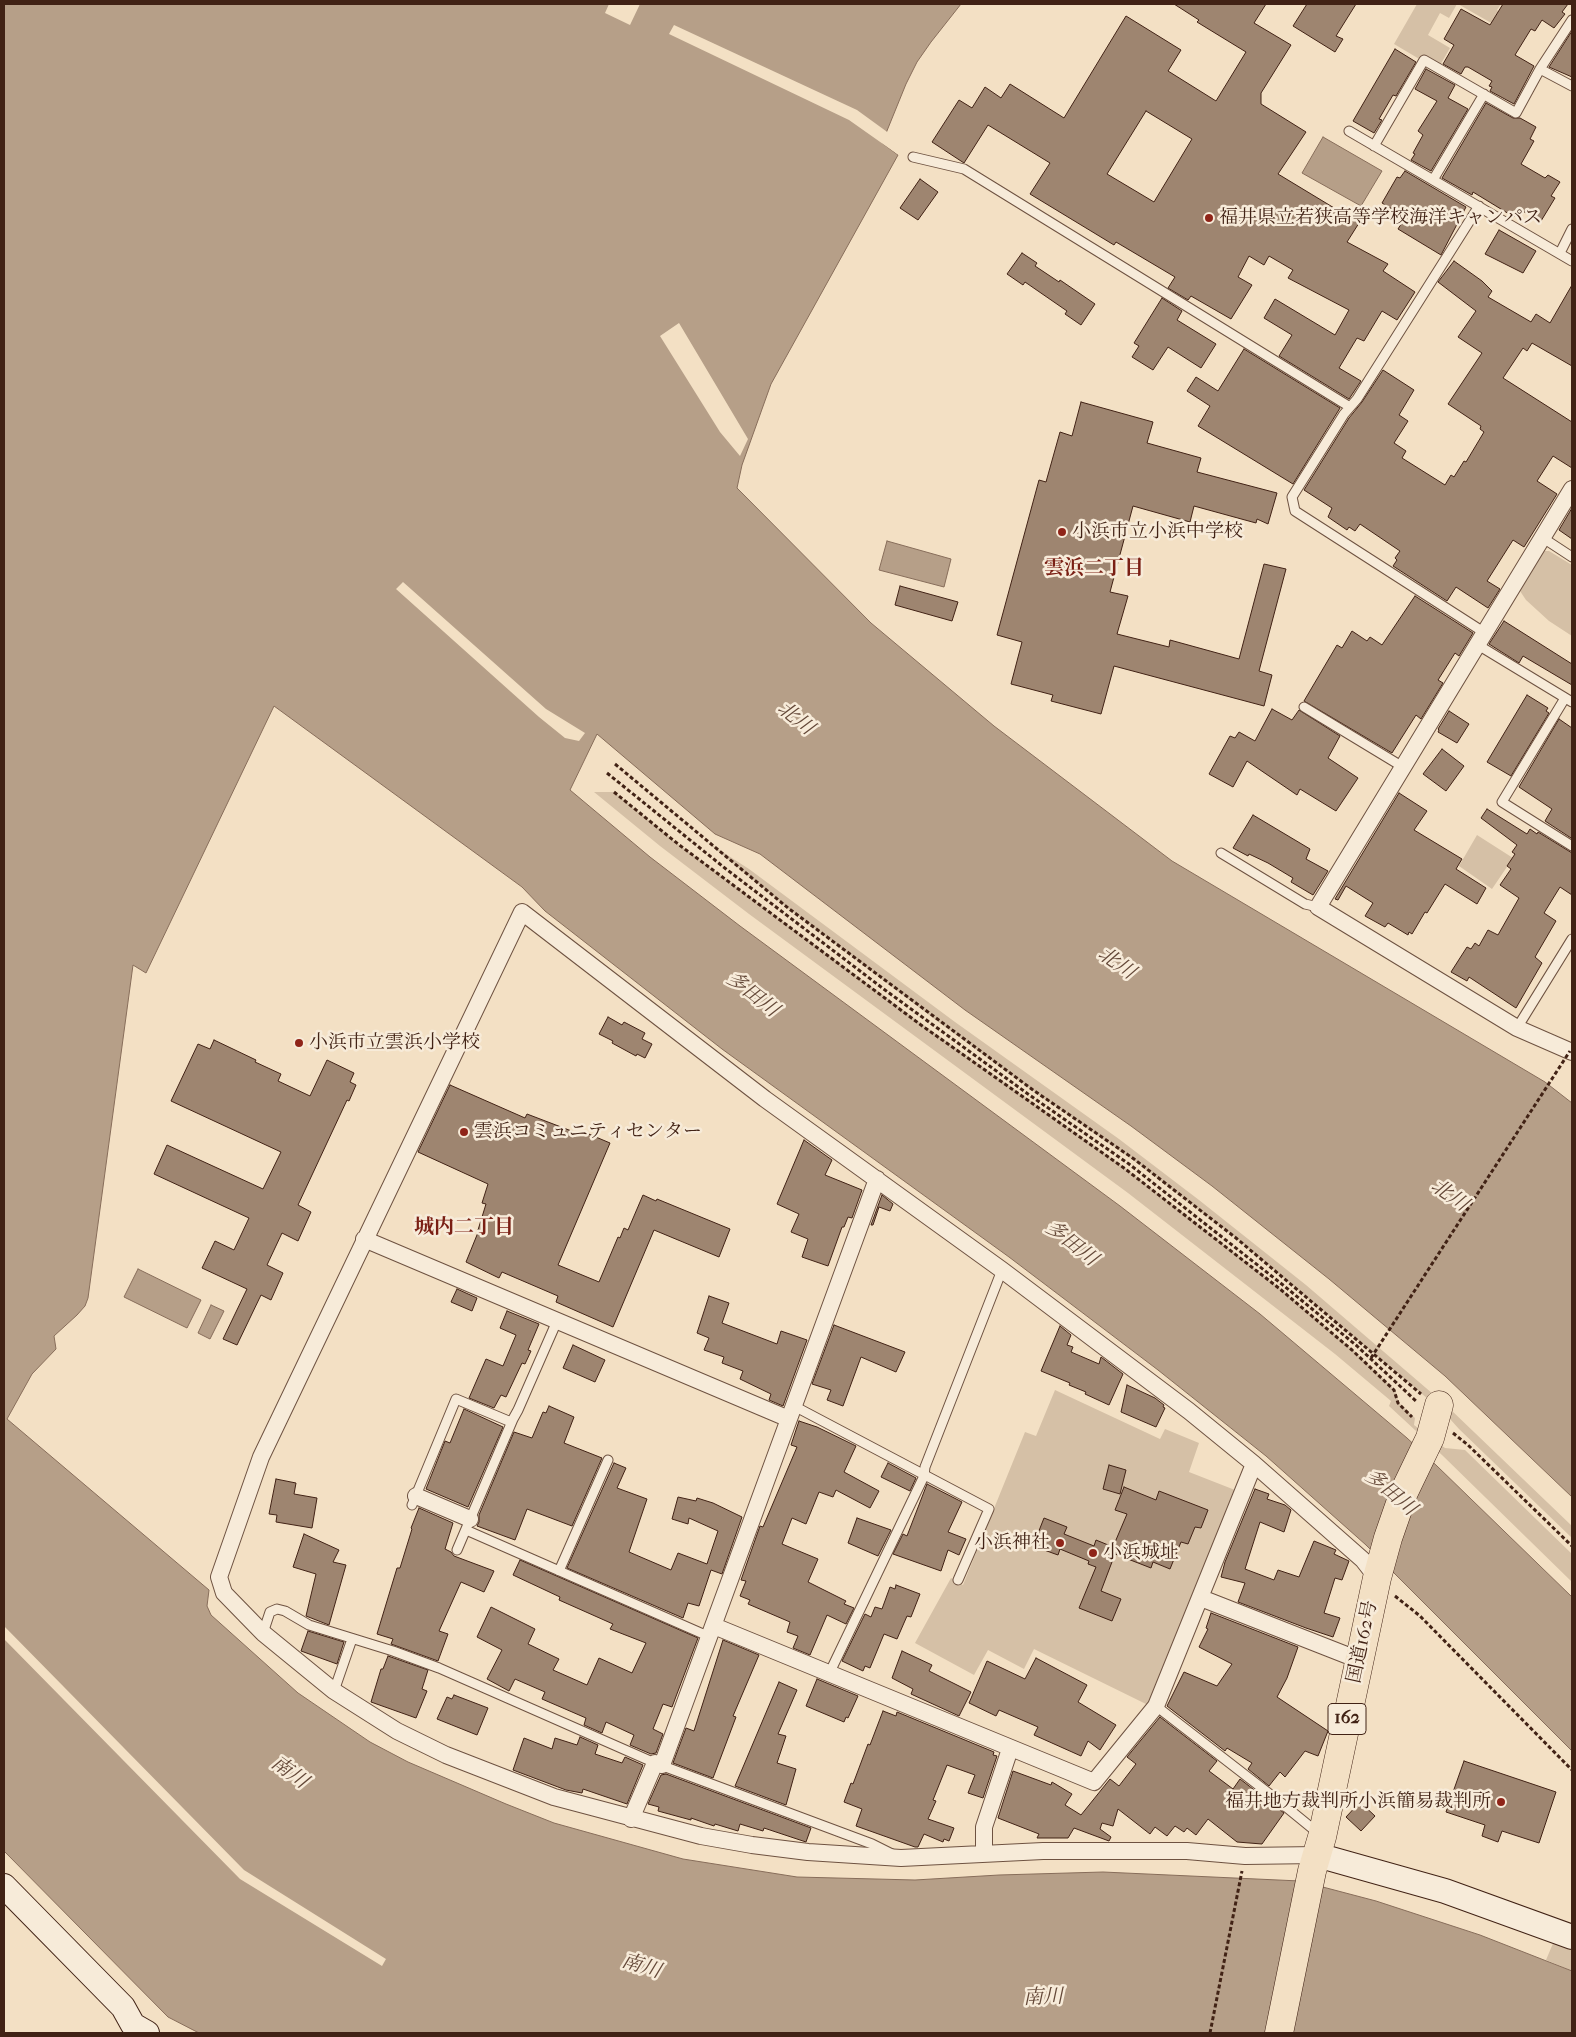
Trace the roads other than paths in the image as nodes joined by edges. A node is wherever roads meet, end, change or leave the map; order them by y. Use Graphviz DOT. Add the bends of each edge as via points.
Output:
graph roads {
  1 [pos="1572,20"];
  2 [pos="1540,69"];
  3 [pos="1572,86"];
  4 [pos="1484,94"];
  5 [pos="1349,132"];
  6 [pos="1374,146"];
  7 [pos="913,157"];
  8 [pos="1434,180"];
  9 [pos="1479,206"];
  10 [pos="1572,229"];
  11 [pos="1560,253"];
  12 [pos="1572,261"];
  13 [pos="1350,407"];
  14 [pos="1572,489"];
  15 [pos="1542,538"];
  16 [pos="1572,557"];
  17 [pos="1481,639"];
  18 [pos="1569,700"];
  19 [pos="1304,707"];
  20 [pos="1403,767"];
  21 [pos="1572,846"];
  22 [pos="1221,853"];
  23 [pos="1318,908"];
  24 [pos="1572,939"];
  25 [pos="1517,1028"];
  26 [pos="1571,1052"];
  27 [pos="877,1179"];
  28 [pos="364,1239"];
  29 [pos="1002,1270"];
  30 [pos="557,1320"];
  31 [pos="791,1412"];
  32 [pos="1429,1416"];
  33 [pos="511,1422"];
  34 [pos="608,1460"];
  35 [pos="1254,1464"];
  36 [pos="924,1473"];
  37 [pos="414,1501"];
  38 [pos="468,1524"];
  39 [pos="457,1550"];
  40 [pos="559,1571"];
  41 [pos="1383,1579"];
  42 [pos="958,1580"];
  43 [pos="1201,1598"];
  44 [pos="712,1632"];
  45 [pos="263,1633"];
  46 [pos="352,1639"];
  47 [pos="1359,1660"];
  48 [pos="829,1674"];
  49 [pos="334,1691"];
  50 [pos="1156,1706"];
  51 [pos="1010,1749"];
  52 [pos="659,1764"];
  53 [pos="631,1819"];
  54 [pos="984,1854"];
  55 [pos="1317,1854"];
  56 [pos="901,1858"];
  57 [pos="4,1886"];
  58 [pos="1572,1937"];
  59 [pos="136,2030"];
  60 [pos="1279,2033"];
  1 -- 2 [label="lane"];
  2 -- 3 [label="lane"];
  2 -- 4 [label="lane" via="1516,113"];
  4 -- 6 [label="lane" via="1424,60"];
  4 -- 8 [label="lane"];
  5 -- 6 [label="lane"];
  6 -- 8 [label="lane"];
  7 -- 13 [label="lane" via="964,169"];
  8 -- 9 [label="lane"];
  9 -- 11 [label="lane"];
  9 -- 13 [label="lane"];
  10 -- 11 [label="lane"];
  11 -- 12 [label="lane"];
  13 -- 17 [label="lane" via="1292,498 1295,511"];
  14 -- 15 [label="street"];
  15 -- 16 [label="lane"];
  15 -- 17 [label="street"];
  17 -- 18 [label="lane"];
  17 -- 20 [label="street"];
  18 -- 21 [label="lane" via="1502,802"];
  19 -- 20 [label="lane"];
  20 -- 23 [label="street"];
  22 -- 23 [label="lane" via="1305,904"];
  23 -- 25 [label="street"];
  24 -- 25 [label="lane"];
  25 -- 26 [label="street"];
  27 -- 28 [label="street" via="765,1099 522,912"];
  27 -- 29 [label="street"];
  27 -- 31 [label="street"];
  28 -- 30 [label="street"];
  28 -- 45 [label="street" via="261,1457 220,1577 224,1593"];
  29 -- 35 [label="street" via="1190,1411"];
  29 -- 36 [label="lane"];
  30 -- 31 [label="street"];
  30 -- 33 [label="lane"];
  31 -- 36 [label="lane"];
  31 -- 44 [label="street"];
  32 -- 41 [label="highway, 国道162号 / 162" via="1404,1492"];
  33 -- 37 [label="lane" via="456,1399"];
  33 -- 38 [label="lane"];
  34 -- 40 [label="lane"];
  35 -- 41 [label="street"];
  35 -- 43 [label="street"];
  36 -- 42 [label="lane" via="989,1509"];
  36 -- 48 [label="lane"];
  37 -- 38 [label="street"];
  38 -- 39 [label="lane"];
  38 -- 40 [label="lane"];
  40 -- 44 [label="lane"];
  41 -- 47 [label="highway, 国道162号 / 162"];
  43 -- 47 [label="street"];
  43 -- 50 [label="street"];
  44 -- 48 [label="street"];
  44 -- 52 [label="street"];
  45 -- 46 [label="lane" via="270,1612 277,1609 309,1625"];
  45 -- 49 [label="street"];
  46 -- 49 [label="lane"];
  46 -- 52 [label="lane" via="439,1668"];
  47 -- 55 [label="highway, 国道162号 / 162"];
  48 -- 51 [label="street"];
  49 -- 53 [label="street" via="397,1730 446,1755 554,1797"];
  50 -- 51 [label="street" via="1094,1782"];
  50 -- 55 [label="lane" via="1280,1802"];
  51 -- 54 [label="street" via="984,1827"];
  52 -- 53 [label="street"];
  52 -- 56 [label="lane" via="872,1844"];
  53 -- 56 [label="street" via="752,1845"];
  54 -- 55 [label="street" via="1043,1851 1186,1851 1245,1856"];
  54 -- 56 [label="street"];
  55 -- 58 [label="street" via="1445,1891"];
  55 -- 60 [label="highway, 国道162号 / 162"];
  57 -- 59 [label="street" via="124,2008"];
}
